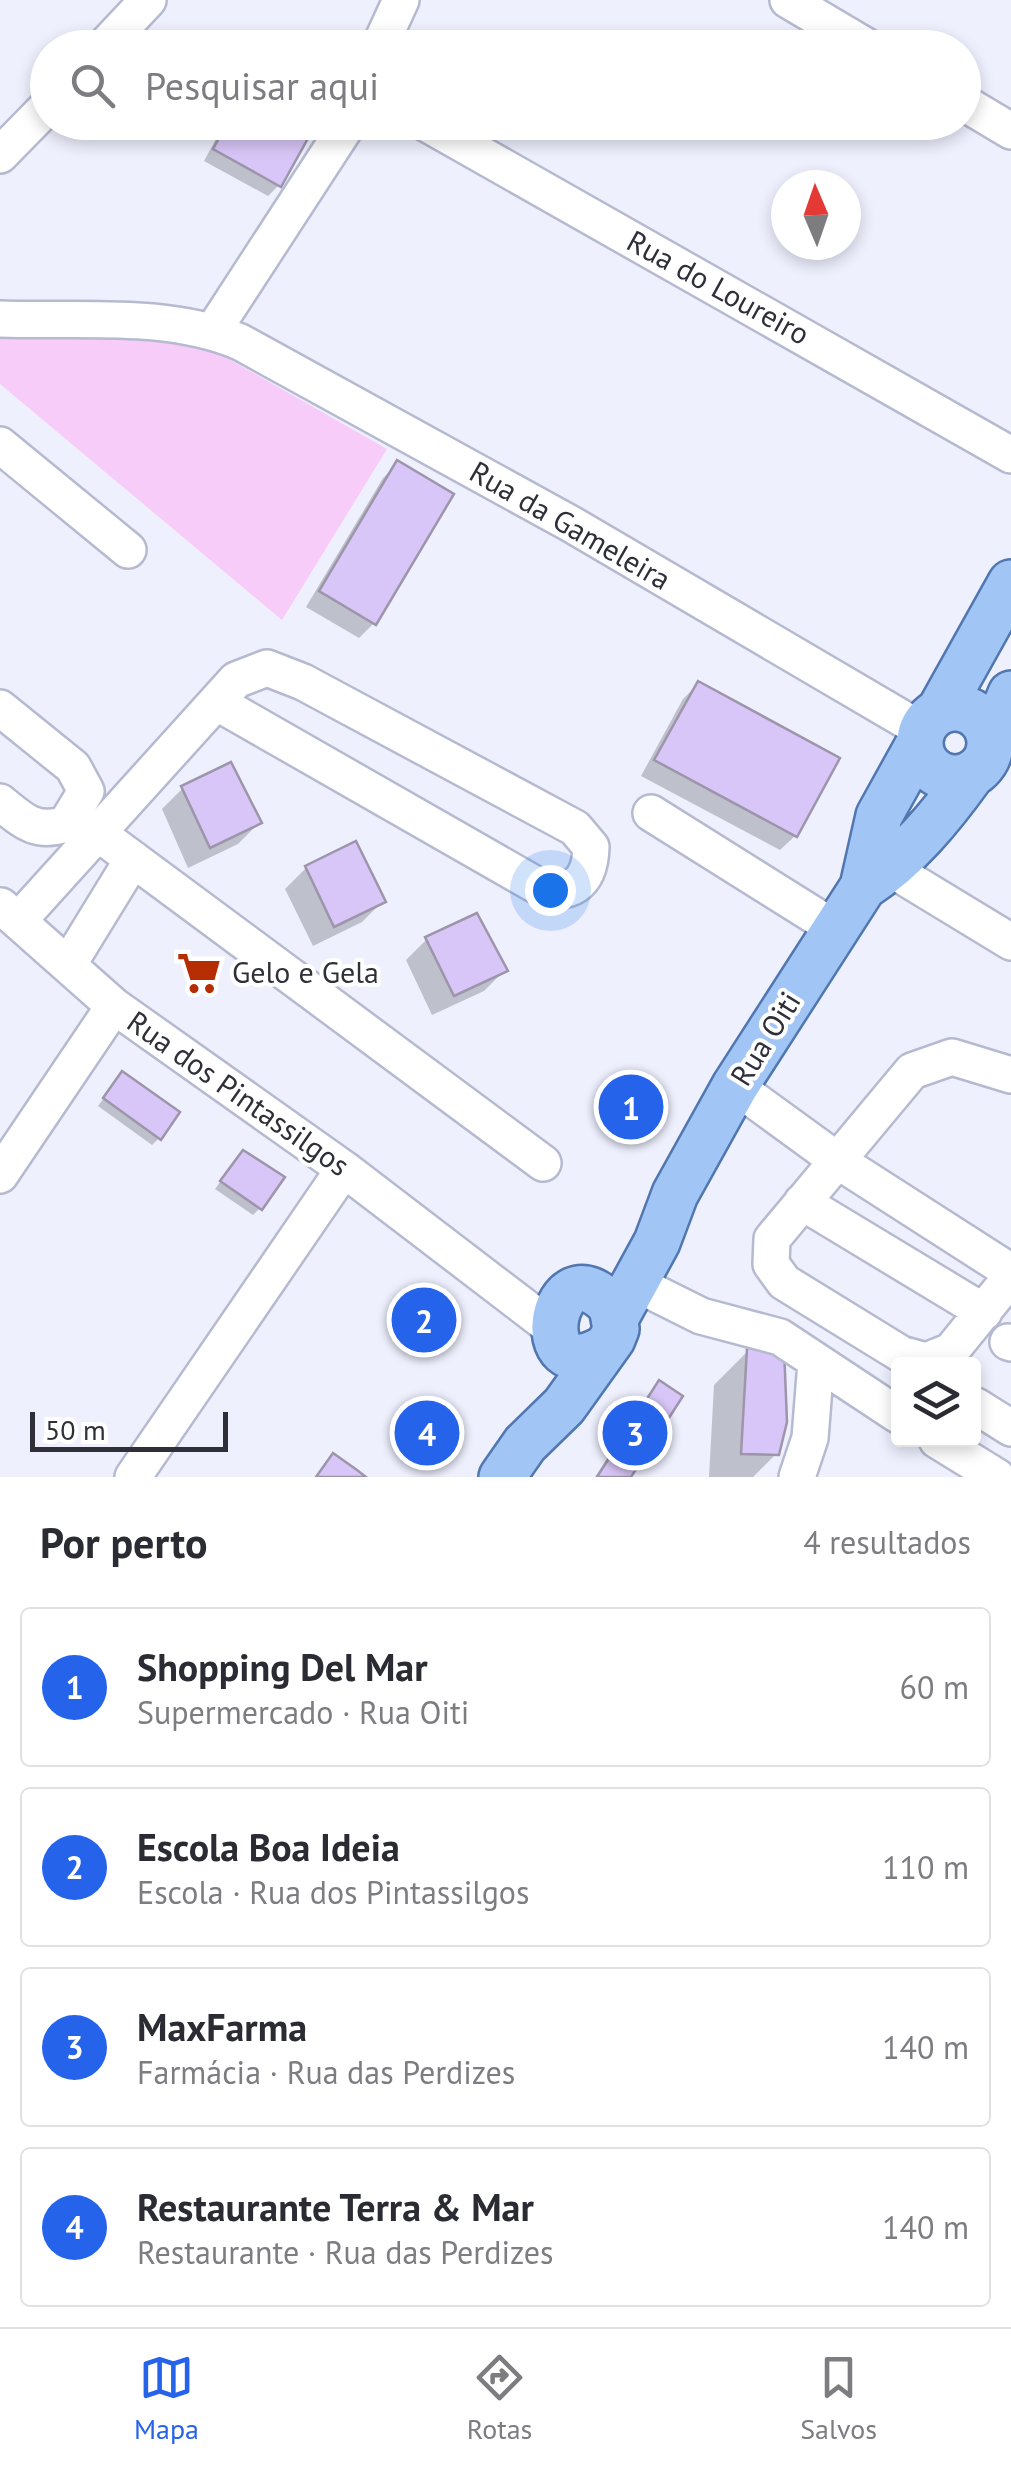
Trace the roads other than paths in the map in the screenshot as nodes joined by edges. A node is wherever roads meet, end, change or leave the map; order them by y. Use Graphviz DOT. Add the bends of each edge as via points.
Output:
graph roads {
  1 [pos="148,0"];
  2 [pos="401,0"];
  3 [pos="788,0"];
  4 [pos="120,30"];
  5 [pos="387,30"];
  6 [pos="839,30"];
  7 [pos="981,113"];
  8 [pos="30,125"];
  9 [pos="1011,131"];
  10 [pos="337,140"];
  11 [pos="456,140"];
  12 [pos="0,156"];
  13 [pos="0,319"];
  14 [pos="213,331"];
  15 [pos="0,446"];
  16 [pos="1011,455"];
  17 [pos="128,550"];
  18 [pos="1011,583"];
  19 [pos="1011,694"];
  20 [pos="216,702"];
  21 [pos="0,708"];
  22 [pos="927,728"];
  23 [pos="981,759"];
  24 [pos="0,802"];
  25 [pos="651,812"];
  26 [pos="95,831"];
  27 [pos="133,859"];
  28 [pos="877,878"];
  29 [pos="9,913"];
  30 [pos="836,929"];
  31 [pos="1011,942"];
  32 [pos="68,965"];
  33 [pos="114,1006"];
  34 [pos="1011,1075"];
  35 [pos="735,1086"];
  36 [pos="838,1161"];
  37 [pos="543,1162"];
  38 [pos="344,1168"];
  39 [pos="0,1175"];
  40 [pos="802,1202"];
  41 [pos="1011,1274"];
  42 [pos="984,1312"];
  43 [pos="587,1315"];
  44 [pos="816,1362"];
  45 [pos="981,1409"];
  46 [pos="891,1410"];
  47 [pos="1011,1428"];
  48 [pos="949,1447"];
  49 [pos="513,1460"];
  50 [pos="134,1477"];
  51 [pos="797,1477"];
  52 [pos="997,1477"];
  1 -- 4 [label="street"];
  2 -- 5 [label="street"];
  3 -- 6 [label="street"];
  7 -- 9 [label="street"];
  8 -- 12 [label="street"];
  10 -- 14 [label="street"];
  11 -- 16 [label="street, Rua do Loureiro"];
  13 -- 14 [label="street, Rua da Gameleira" via="154,322"];
  14 -- 22 [label="street, Rua da Gameleira" via="571,524"];
  15 -- 17 [label="street"];
  18 -- 22 [label="main road, Rua Oiti"];
  19 -- 23 [label="main road, Rua Oiti"];
  20 -- 20 [label="street" via="236,680 267,668 302,682 575,828 592,847 591,868 576,888 557,893 536,885"];
  20 -- 26 [label="street"];
  21 -- 24 [label="street" via="74,766 86,792 66,824 47,830 32,827"];
  22 -- 23 [label="main road" via="970,711 986,725"];
  22 -- 23 [label="main road" via="922,758 937,774 958,779"];
  22 -- 28 [label="main road, Rua Oiti" via="879,816"];
  23 -- 28 [label="main road, Rua Oiti"];
  25 -- 30 [label="street"];
  26 -- 27 [label="street"];
  26 -- 29 [label="street"];
  27 -- 32 [label="street"];
  27 -- 37 [label="street"];
  28 -- 30 [label="main road, Rua Oiti"];
  28 -- 31 [label="street"];
  29 -- 32 [label="street, Rua dos Pintassilgos"];
  30 -- 35 [label="main road, Rua Oiti"];
  32 -- 33 [label="street, Rua dos Pintassilgos"];
  33 -- 38 [label="street, Rua dos Pintassilgos"];
  33 -- 39 [label="street"];
  34 -- 36 [label="street" via="952,1057 912,1071"];
  35 -- 36 [label="street"];
  35 -- 43 [label="main road, Rua Oiti" via="674,1194 657,1242"];
  36 -- 40 [label="street"];
  36 -- 41 [label="street"];
  38 -- 43 [label="street, Rua dos Pintassilgos" via="485,1272"];
  38 -- 50 [label="street"];
  40 -- 42 [label="street"];
  40 -- 42 [label="street" via="772,1239 770,1264 784,1282 900,1354 926,1360 951,1351"];
  41 -- 42 [label="street"];
  43 -- 44 [label="street, Rua dos Pintassilgos" via="700,1316 780,1337"];
  43 -- 49 [label="main road, Rua Oiti" via="564,1406"];
  44 -- 46 [label="street, Rua dos Pintassilgos"];
  44 -- 51 [label="street" via="810,1438"];
  45 -- 47 [label="street"];
  48 -- 52 [label="street"];
}
